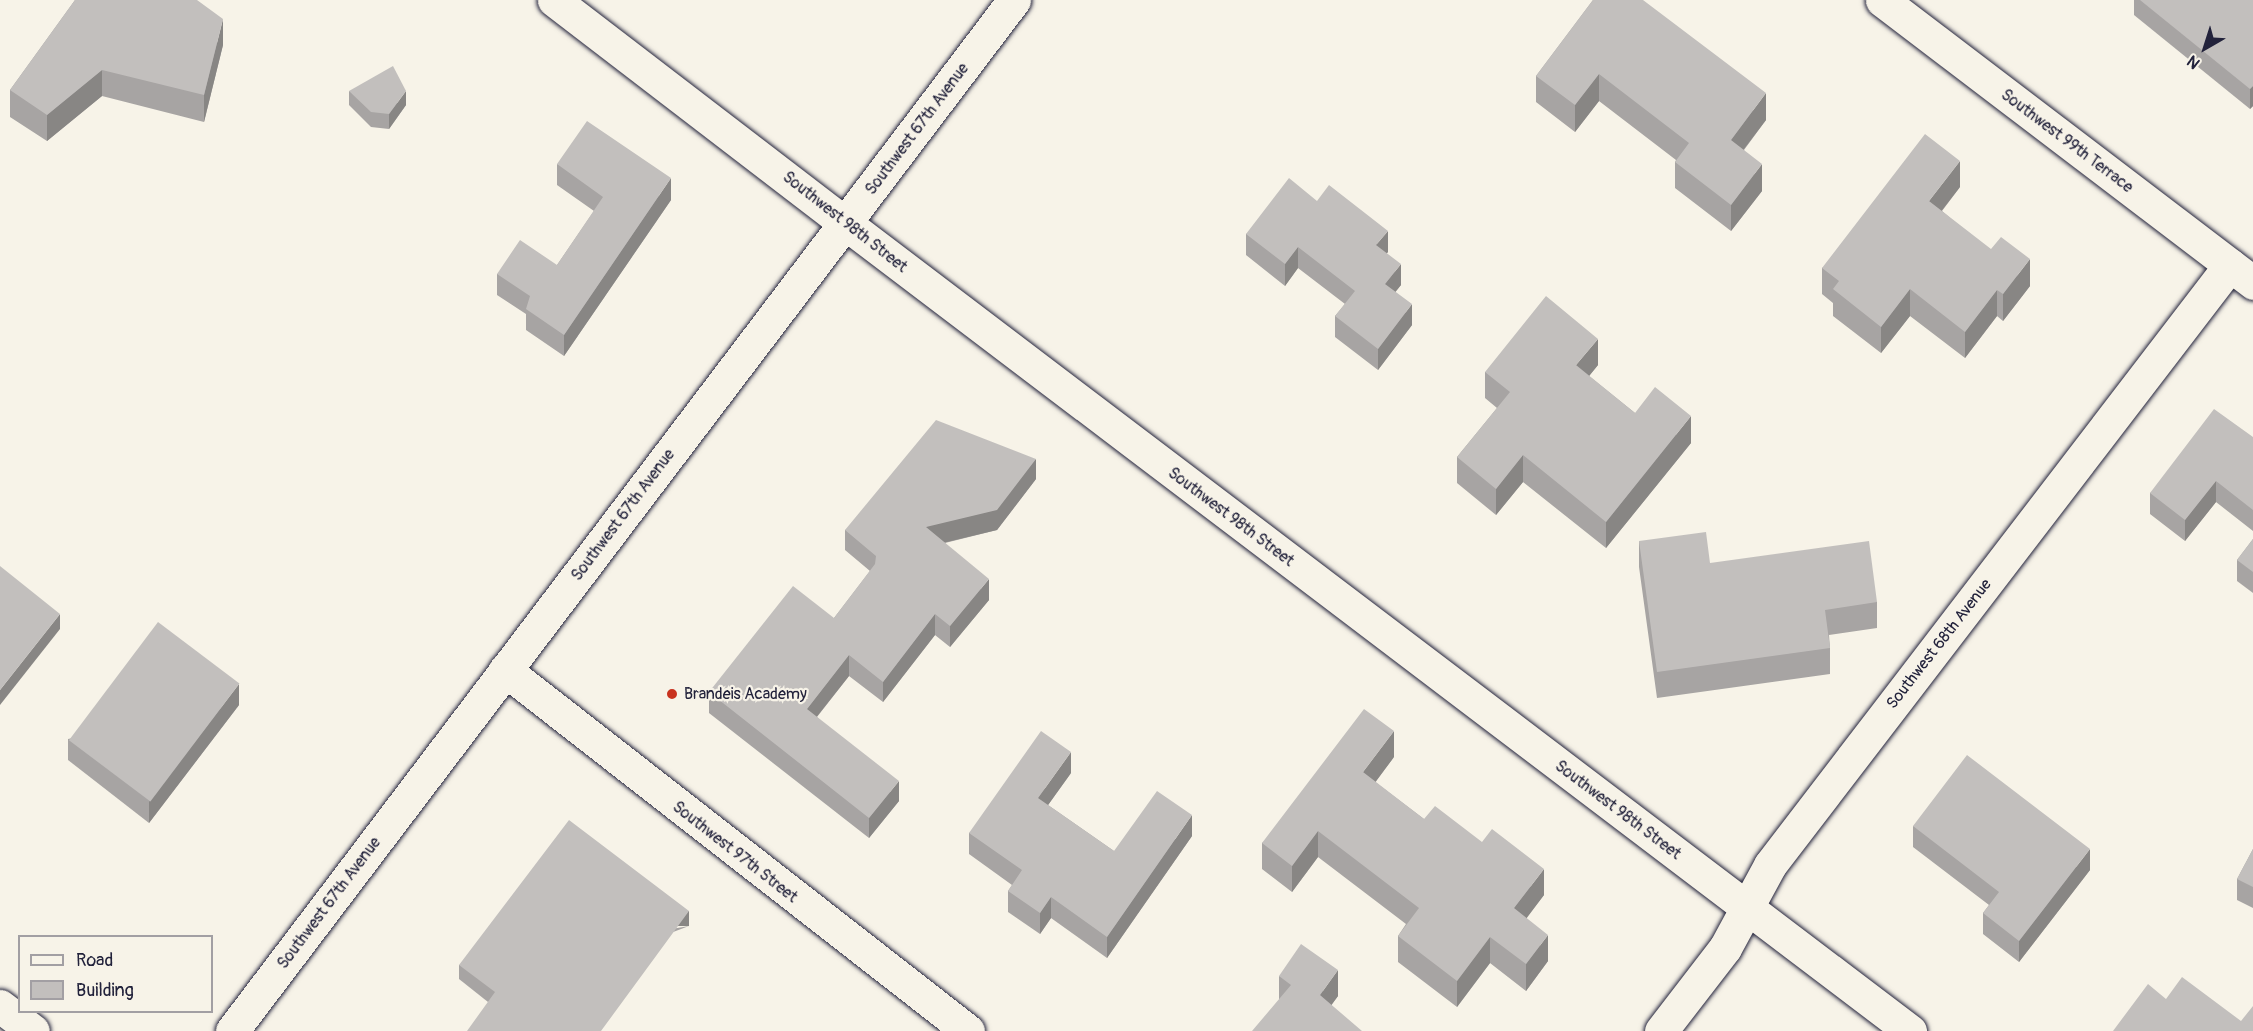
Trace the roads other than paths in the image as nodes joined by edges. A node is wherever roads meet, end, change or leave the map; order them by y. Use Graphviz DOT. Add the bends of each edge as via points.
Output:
graph roads {
  1 [pos="554,0"];
  2 [pos="1014,0"];
  3 [pos="1882,0"];
  4 [pos="845,223"];
  5 [pos="2242,274"];
  6 [pos="505,670"];
  7 [pos="1748,909"];
  8 [pos="0,1006"];
  9 [pos="33,1031"];
  10 [pos="232,1031"];
  11 [pos="968,1031"];
  12 [pos="1661,1031"];
  13 [pos="1910,1031"];
  1 -- 4 [label="street, Southwest 98th Street"];
  2 -- 4 [label="street, Southwest 67th Avenue"];
  3 -- 5 [label="street, Southwest 99th Terrace"];
  4 -- 6 [label="street, Southwest 67th Avenue"];
  4 -- 7 [label="street, Southwest 98th Street"];
  5 -- 7 [label="street, Southwest 68th Avenue" via="1770,865"];
  6 -- 10 [label="street, Southwest 67th Avenue"];
  6 -- 11 [label="street, Southwest 97th Street"];
  7 -- 12 [label="street, Southwest 68th Avenue"];
  7 -- 13 [label="street, Southwest 98th Street"];
  8 -- 9 [label="street"];
}
